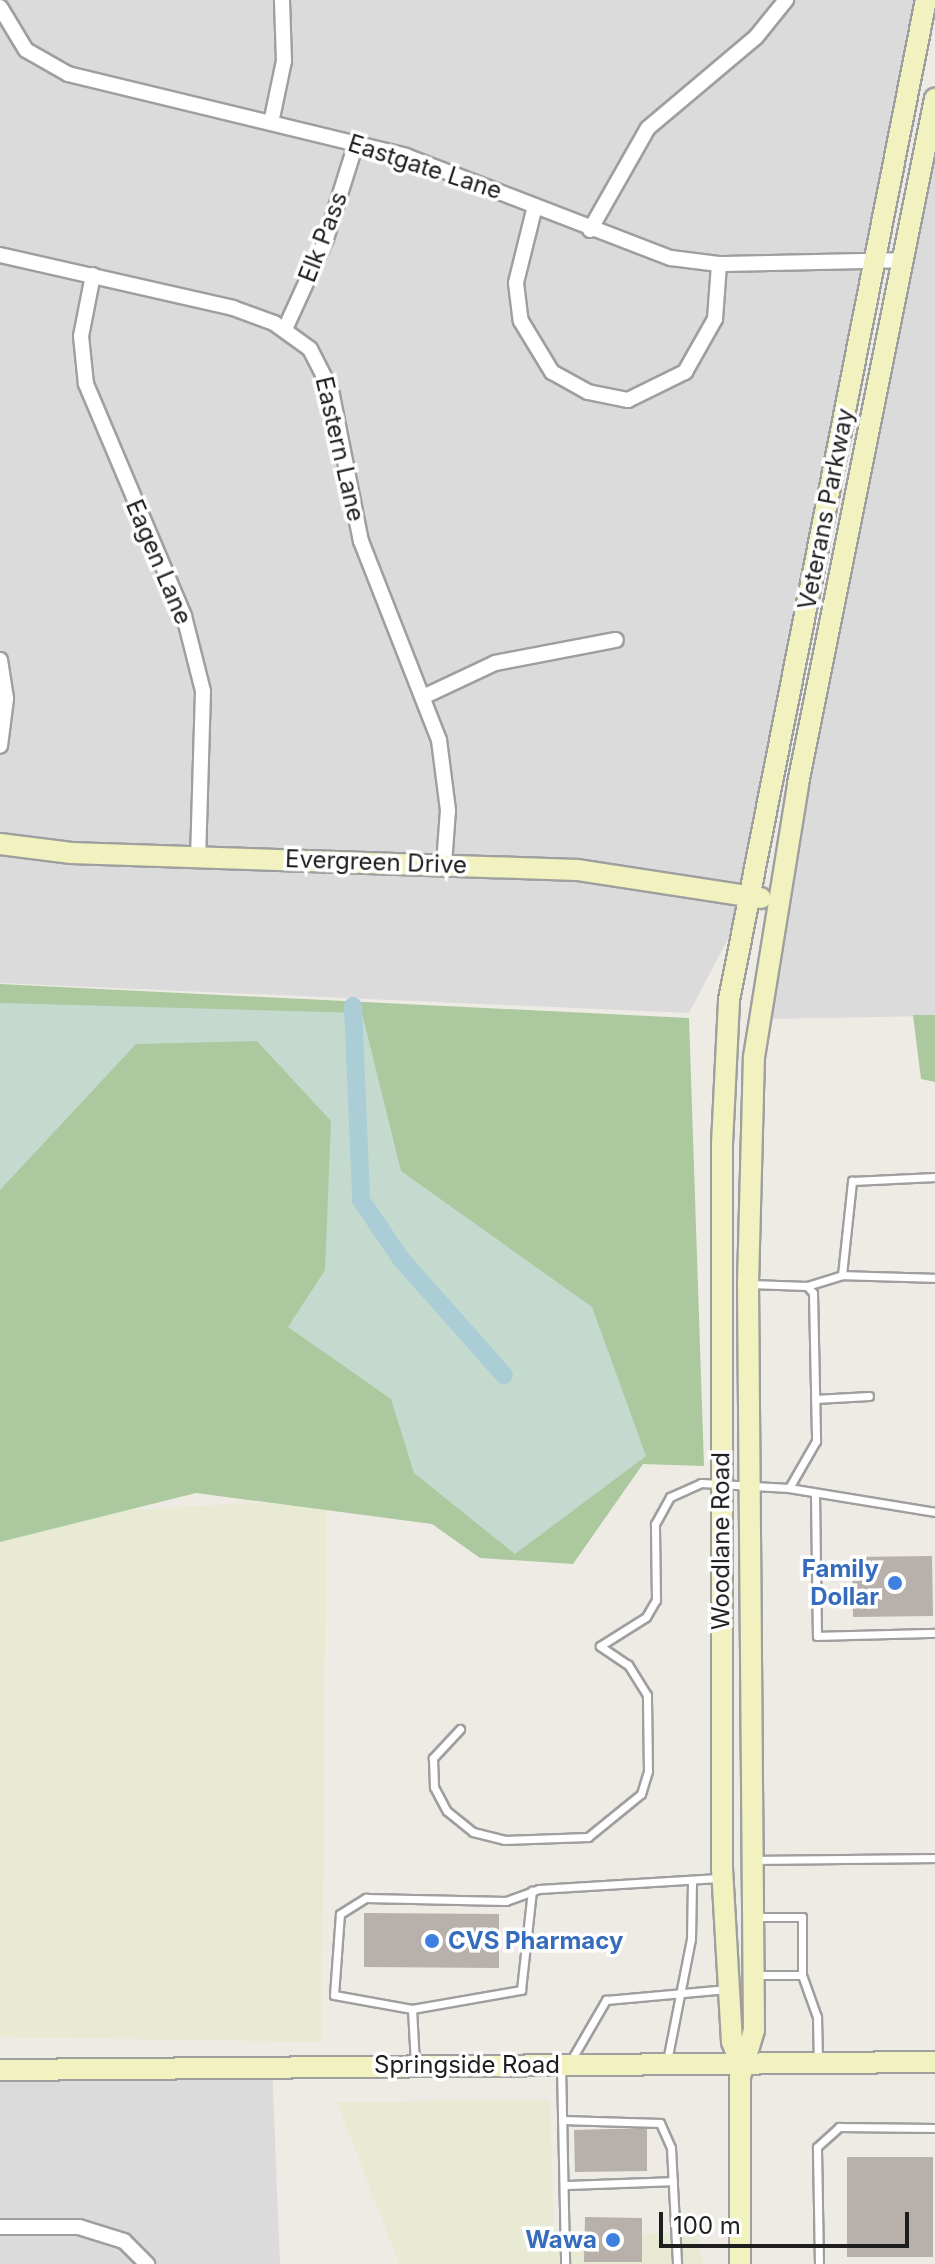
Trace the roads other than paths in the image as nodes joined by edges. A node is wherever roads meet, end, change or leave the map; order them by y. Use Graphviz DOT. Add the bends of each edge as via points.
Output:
graph roads {
  1 [pos="282,0"];
  2 [pos="786,0"];
  3 [pos="926,0"];
  4 [pos="0,9"];
  5 [pos="935,99"];
  6 [pos="271,123"];
  7 [pos="899,141"];
  8 [pos="356,143"];
  9 [pos="930,147"];
  10 [pos="535,206"];
  11 [pos="590,230"];
  12 [pos="0,255"];
  13 [pos="904,260"];
  14 [pos="875,261"];
  15 [pos="719,264"];
  16 [pos="93,275"];
  17 [pos="285,329"];
  18 [pos="616,640"];
  19 [pos="0,660"];
  20 [pos="425,696"];
  21 [pos="0,746"];
  22 [pos="0,844"];
  23 [pos="198,857"];
  24 [pos="444,864"];
  25 [pos="750,897"];
  26 [pos="777,901"];
  27 [pos="727,1017"];
  28 [pos="759,1019"];
  29 [pos="935,1177"];
  30 [pos="842,1275"];
  31 [pos="935,1278"];
  32 [pos="748,1284"];
  33 [pos="807,1286"];
  34 [pos="869,1396"];
  35 [pos="815,1399"];
  36 [pos="721,1486"];
  37 [pos="751,1486"];
  38 [pos="789,1488"];
  39 [pos="815,1494"];
  40 [pos="935,1512"];
  41 [pos="935,1633"];
  42 [pos="460,1729"];
  43 [pos="935,1858"];
  44 [pos="754,1860"];
  45 [pos="723,1878"];
  46 [pos="692,1882"];
  47 [pos="532,1891"];
  48 [pos="754,1917"];
  49 [pos="753,1975"];
  50 [pos="802,1975"];
  51 [pos="683,1989"];
  52 [pos="730,1989"];
  53 [pos="412,2009"];
  54 [pos="935,2062"];
  55 [pos="667,2063"];
  56 [pos="818,2063"];
  57 [pos="741,2064"];
  58 [pos="565,2065"];
  59 [pos="415,2066"];
  60 [pos="0,2070"];
  61 [pos="562,2120"];
  62 [pos="935,2128"];
  63 [pos="673,2181"];
  64 [pos="564,2185"];
  65 [pos="0,2227"];
  66 [pos="147,2264"];
  67 [pos="565,2264"];
  68 [pos="677,2264"];
  69 [pos="740,2264"];
  70 [pos="819,2264"];
  1 -- 6 [label="street" via="284,61"];
  2 -- 11 [label="street" via="756,37 648,128"];
  3 -- 7 [label="main road, Veterans Parkway"];
  4 -- 6 [label="street, Eastgate Lane" via="26,50 68,74"];
  5 -- 9 [label="main road, Veterans Parkway"];
  6 -- 8 [label="street, Eastgate Lane"];
  7 -- 9 [label="street"];
  7 -- 14 [label="main road, Veterans Parkway"];
  8 -- 10 [label="street, Eastgate Lane"];
  8 -- 17 [label="street, Elk Pass" via="326,239"];
  9 -- 13 [label="main road, Veterans Parkway"];
  10 -- 11 [label="street, Eastgate Lane"];
  10 -- 15 [label="street" via="516,283 521,321 552,372 588,392 628,400 685,372 715,319"];
  11 -- 15 [label="street, Eastgate Lane" via="671,258"];
  12 -- 16 [label="street, Eastern Lane"];
  13 -- 14 [label="street, Eastgate Lane"];
  13 -- 26 [label="main road, Veterans Parkway"];
  14 -- 15 [label="street, Eastgate Lane"];
  14 -- 25 [label="main road, Veterans Parkway"];
  16 -- 17 [label="street, Eastern Lane" via="210,301"];
  16 -- 23 [label="street, Eagen Lane" via="81,336 86,384 184,616 200,679 205,763"];
  17 -- 20 [label="street, Eastern Lane" via="310,349 331,390 361,541"];
  18 -- 20 [label="street" via="495,663"];
  19 -- 21 [label="street" via="6,699"];
  20 -- 24 [label="street, Eastern Lane" via="446,789"];
  22 -- 23 [label="main road, Evergreen Drive"];
  23 -- 24 [label="main road, Evergreen Drive"];
  24 -- 25 [label="main road, Evergreen Drive" via="577,870"];
  25 -- 26 [label="main road, Evergreen Drive"];
  25 -- 27 [label="main road, Veterans Parkway"];
  26 -- 28 [label="main road, Veterans Parkway"];
  27 -- 36 [label="main road, Woodlane Road"];
  28 -- 32 [label="main road, Woodlane Road"];
  29 -- 30 [label="lane" via="852,1181"];
  30 -- 31 [label="lane"];
  30 -- 33 [label="lane"];
  32 -- 33 [label="lane"];
  32 -- 37 [label="main road, Woodlane Road"];
  33 -- 35 [label="lane"];
  34 -- 35 [label="lane"];
  35 -- 38 [label="lane" via="812,1457"];
  36 -- 37 [label="lane"];
  36 -- 42 [label="lane" via="685,1487 658,1508 656,1600 646,1617 600,1646 637,1676 653,1721 641,1794 609,1826 562,1842 473,1832 434,1787 433,1758"];
  36 -- 45 [label="main road, Woodlane Road"];
  37 -- 38 [label="lane"];
  37 -- 44 [label="main road, Woodlane Road"];
  38 -- 39 [label="lane"];
  39 -- 40 [label="lane"];
  39 -- 41 [label="lane" via="817,1636"];
  43 -- 44 [label="lane"];
  44 -- 48 [label="main road, Woodlane Road"];
  45 -- 46 [label="lane"];
  45 -- 52 [label="main road, Woodlane Road"];
  46 -- 47 [label="lane"];
  46 -- 51 [label="lane"];
  47 -- 53 [label="lane" via="521,1990"];
  47 -- 53 [label="lane" via="506,1901 366,1898 340,1914 334,1995"];
  48 -- 49 [label="main road, Woodlane Road"];
  48 -- 50 [label="lane" via="802,1917"];
  49 -- 50 [label="lane"];
  49 -- 57 [label="main road, Woodlane Road" via="754,2030"];
  50 -- 56 [label="lane" via="817,2017"];
  51 -- 52 [label="lane"];
  51 -- 55 [label="lane"];
  51 -- 58 [label="lane" via="606,2000"];
  52 -- 57 [label="main road, Woodlane Road" via="732,2042"];
  53 -- 59 [label="lane"];
  54 -- 56 [label="main road, Springside Road"];
  55 -- 57 [label="main road, Springside Road"];
  55 -- 58 [label="main road, Springside Road"];
  56 -- 57 [label="main road, Springside Road"];
  57 -- 69 [label="main road, Woodlane Road"];
  58 -- 59 [label="main road, Springside Road"];
  58 -- 61 [label="lane"];
  59 -- 60 [label="main road, Springside Road"];
  61 -- 63 [label="lane" via="654,2117 667,2135"];
  61 -- 64 [label="lane"];
  62 -- 70 [label="lane" via="839,2127 817,2147"];
  63 -- 64 [label="lane"];
  63 -- 68 [label="lane"];
  64 -- 67 [label="lane"];
  65 -- 66 [label="street" via="79,2227 124,2241"];
}
